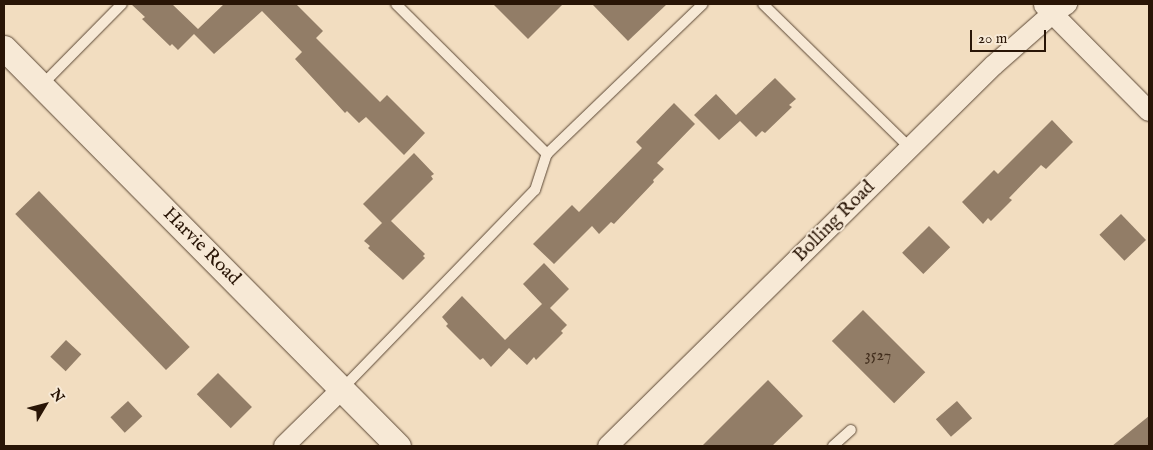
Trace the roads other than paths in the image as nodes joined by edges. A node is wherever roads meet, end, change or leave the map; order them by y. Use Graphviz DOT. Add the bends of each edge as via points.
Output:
graph roads {
  1 [pos="122,4"];
  2 [pos="396,4"];
  3 [pos="703,4"];
  4 [pos="762,4"];
  5 [pos="1054,7"];
  6 [pos="4,48"];
  7 [pos="41,85"];
  8 [pos="1149,111"];
  9 [pos="910,148"];
  10 [pos="547,154"];
  11 [pos="342,389"];
  12 [pos="851,430"];
  13 [pos="284,446"];
  14 [pos="398,446"];
  15 [pos="608,446"];
  16 [pos="833,446"];
  1 -- 7 [label="lane"];
  2 -- 10 [label="lane"];
  3 -- 10 [label="lane"];
  4 -- 9 [label="lane"];
  5 -- 8 [label="street"];
  5 -- 9 [label="street, Bolling Road"];
  6 -- 7 [label="street, Harvie Road"];
  7 -- 11 [label="street, Harvie Road"];
  9 -- 15 [label="street, Bolling Road"];
  10 -- 11 [label="lane" via="536,190"];
  11 -- 13 [label="street"];
  11 -- 14 [label="street, Harvie Road"];
  12 -- 16 [label="lane"];
}
